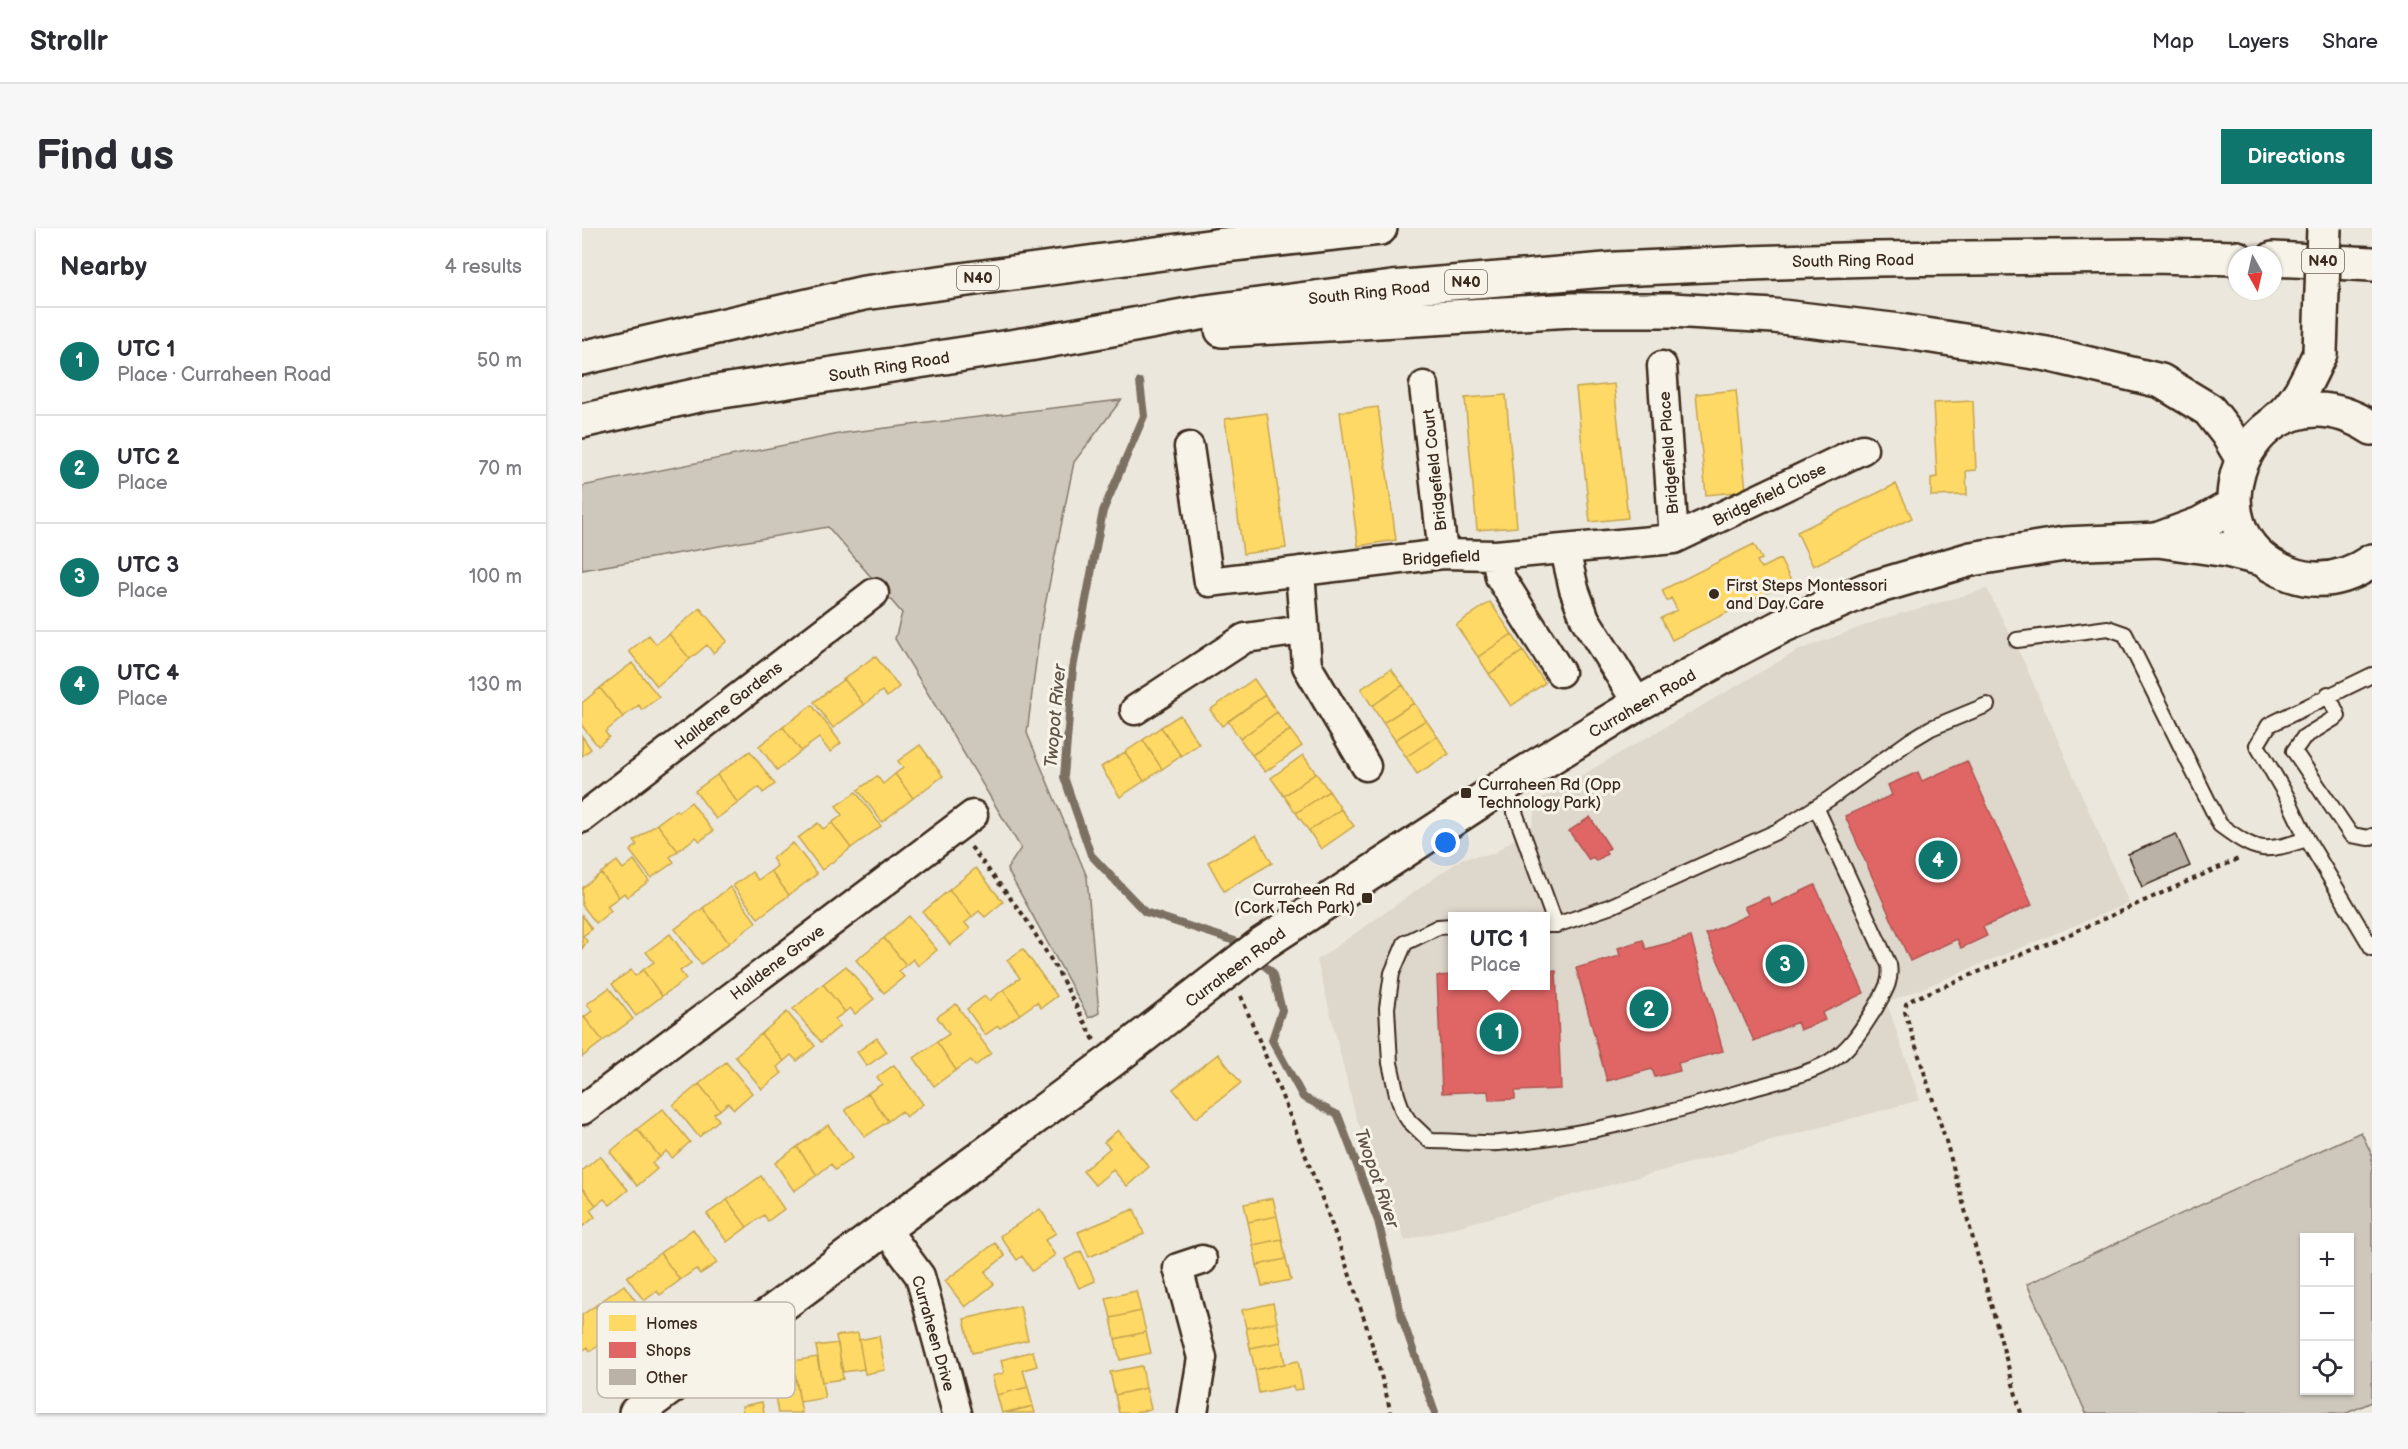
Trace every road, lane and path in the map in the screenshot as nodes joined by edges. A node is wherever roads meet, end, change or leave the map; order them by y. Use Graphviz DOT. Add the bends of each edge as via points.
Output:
graph roads {
  1 [pos="1194,228"];
  2 [pos="1380,228"];
  3 [pos="2324,228"];
  4 [pos="2228,258"];
  5 [pos="2282,259"];
  6 [pos="2372,264"];
  7 [pos="864,293"];
  8 [pos="1029,344"];
  9 [pos="2319,353"];
  10 [pos="582,358"];
  11 [pos="1662,366"];
  12 [pos="1424,386"];
  13 [pos="582,421"];
  14 [pos="2275,421"];
  15 [pos="2363,422"];
  16 [pos="1189,447"];
  17 [pos="1863,449"];
  18 [pos="2242,458"];
  19 [pos="2234,505"];
  20 [pos="1674,539"];
  21 [pos="2158,540"];
  22 [pos="1565,550"];
  23 [pos="1443,554"];
  24 [pos="1496,555"];
  25 [pos="2263,559"];
  26 [pos="2367,568"];
  27 [pos="1300,571"];
  28 [pos="874,593"];
  29 [pos="1303,630"];
  30 [pos="2017,640"];
  31 [pos="1560,672"];
  32 [pos="2372,675"];
  33 [pos="2328,694"];
  34 [pos="1638,704"];
  35 [pos="1987,705"];
  36 [pos="1135,710"];
  37 [pos="1366,766"];
  38 [pos="1505,785"];
  39 [pos="1816,807"];
  40 [pos="582,818"];
  41 [pos="964,822"];
  42 [pos="2372,837"];
  43 [pos="2307,839"];
  44 [pos="2260,850"];
  45 [pos="1547,912"];
  46 [pos="1551,925"];
  47 [pos="1448,926"];
  48 [pos="2372,948"];
  49 [pos="1229,970"];
  50 [pos="1111,1061"];
  51 [pos="582,1110"];
  52 [pos="884,1227"];
  53 [pos="1202,1260"];
  54 [pos="784,1302"];
  55 [pos="656,1398"];
  56 [pos="636,1413"];
  57 [pos="957,1413"];
  58 [pos="1193,1413"];
  59 [pos="1391,1413"];
  60 [pos="2021,1413"];
  1 -- 7 [label="main road" via="1063,249"];
  2 -- 7 [label="main road, N40"];
  3 -- 9 [label="main road, bridge"];
  4 -- 8 [label="main road, South Ring Road / N40" via="1875,259 1617,269 1369,291 1205,312"];
  5 -- 6 [label="main road, N40"];
  7 -- 10 [label="main road, N40"];
  8 -- 13 [label="main road, South Ring Road / N40" via="703,394"];
  8 -- 18 [label="main road" via="1573,310 1774,316 2047,354 2161,381 2209,411"];
  9 -- 14 [label="main road, Curraheen Road" via="2289,410"];
  9 -- 15 [label="main road, Curraheen Road" via="2328,380"];
  11 -- 20 [label="street, Bridgefield Place"];
  12 -- 23 [label="street, Bridgefield Court"];
  14 -- 15 [label="main road, Curraheen Road" via="2301,411 2327,409"];
  14 -- 18 [label="main road, Curraheen Road" via="2256,437"];
  16 -- 27 [label="street, Bridgefield" via="1209,582"];
  17 -- 20 [label="street, Bridgefield Close"];
  18 -- 19 [label="main road, Curraheen Road" via="2235,481"];
  19 -- 21 [label="main road, Curraheen Road" via="2200,524"];
  19 -- 25 [label="main road, Curraheen Road" via="2249,544"];
  20 -- 22 [label="street, Bridgefield"];
  21 -- 25 [label="main road, Curraheen Road"];
  21 -- 34 [label="main road, Curraheen Road" via="2064,544 1971,559 1900,579 1784,625"];
  22 -- 24 [label="street, Bridgefield"];
  22 -- 34 [label="street" via="1585,619"];
  23 -- 24 [label="street, Bridgefield"];
  23 -- 27 [label="street, Bridgefield"];
  24 -- 31 [label="street" via="1500,577"];
  25 -- 26 [label="main road, Curraheen Road" via="2298,577 2318,580"];
  27 -- 29 [label="street"];
  28 -- 40 [label="street, Halldene Gardens"];
  29 -- 36 [label="street" via="1245,638"];
  29 -- 37 [label="street" via="1307,666"];
  30 -- 44 [label="lane" via="2108,628 2125,634 2220,825"];
  32 -- 33 [label="lane"];
  33 -- 42 [label="lane" via="2338,716 2304,737 2294,751 2351,835"];
  33 -- 43 [label="lane" via="2269,724 2257,745"];
  34 -- 38 [label="main road, Curraheen Road"];
  35 -- 39 [label="lane" via="1911,740"];
  38 -- 45 [label="lane"];
  38 -- 49 [label="main road, Curraheen Road" via="1262,944"];
  39 -- 46 [label="lane" via="1778,831 1672,879 1609,907"];
  39 -- 47 [label="lane" via="1891,976 1867,1022 1842,1053 1828,1063 1777,1081 1666,1112 1552,1137 1496,1143 1430,1141 1403,1112 1388,1047 1387,1008 1392,973 1405,944 1438,927"];
  41 -- 50 [label="path" via="1056,968 1094,1041"];
  41 -- 51 [label="street, Halldene Grove"];
  43 -- 44 [label="lane"];
  43 -- 48 [label="lane"];
  44 -- 60 [label="path" via="1906,1004 1905,1012 1946,1141"];
  49 -- 50 [label="main road, Curraheen Road"];
  49 -- 59 [label="path" via="1298,1134 1375,1349"];
  50 -- 52 [label="main road, Curraheen Road"];
  52 -- 54 [label="main road, Curraheen Road"];
  52 -- 57 [label="street, Curraheen Drive" via="920,1276"];
  53 -- 58 [label="street" via="1178,1268 1202,1358"];
  55 -- 56 [label="main road, Curraheen Road"];
}
